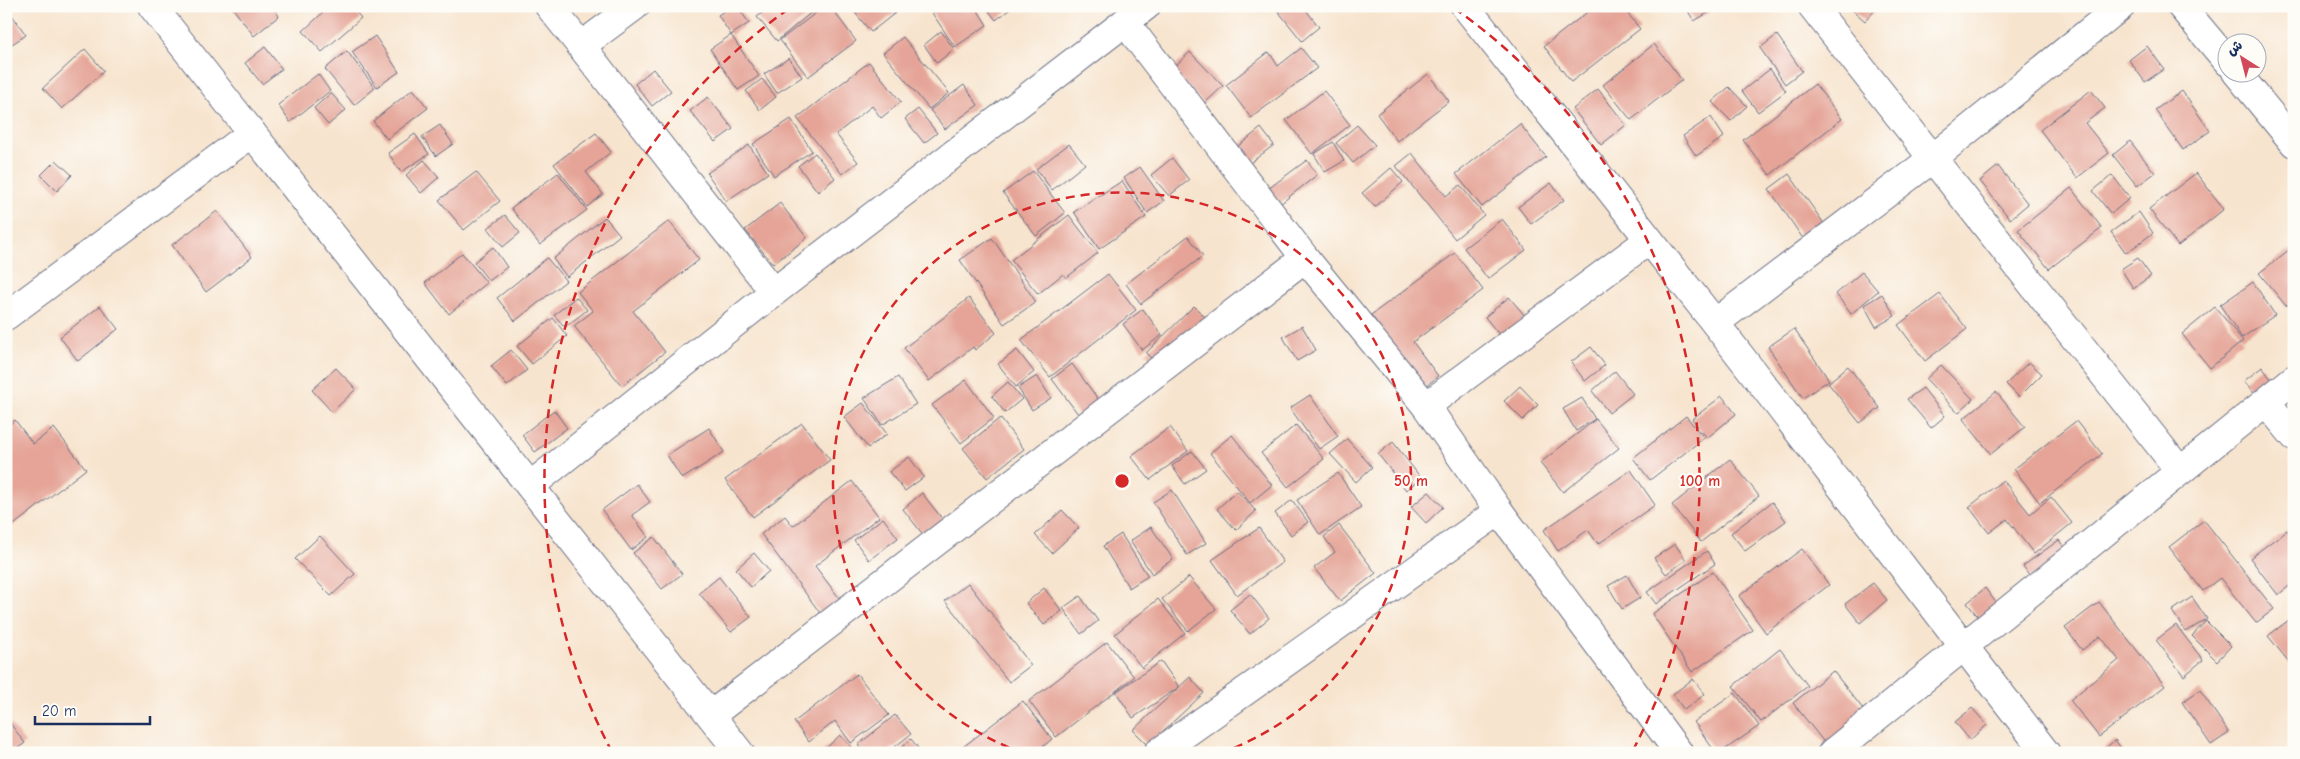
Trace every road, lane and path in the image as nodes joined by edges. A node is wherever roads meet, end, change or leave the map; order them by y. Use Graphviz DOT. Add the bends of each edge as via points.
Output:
graph roads {
  1 [pos="152,6"];
  2 [pos="549,6"];
  3 [pos="635,6"];
  4 [pos="1146,6"];
  5 [pos="1465,6"];
  6 [pos="1812,6"];
  7 [pos="2121,6"];
  8 [pos="2181,6"];
  9 [pos="1125,22"];
  10 [pos="581,46"];
  11 [pos="2218,50"];
  12 [pos="2244,82"];
  13 [pos="252,133"];
  14 [pos="2294,143"];
  15 [pos="1932,159"];
  16 [pos="1649,240"];
  17 [pos="1305,258"];
  18 [pos="774,292"];
  19 [pos="6,316"];
  20 [pos="1715,323"];
  21 [pos="2294,379"];
  22 [pos="2266,402"];
  23 [pos="1426,406"];
  24 [pos="2294,436"];
  25 [pos="2180,471"];
  26 [pos="530,486"];
  27 [pos="1499,511"];
  28 [pos="1965,647"];
  29 [pos="711,715"];
  30 [pos="740,753"];
  31 [pos="1158,753"];
  32 [pos="1679,753"];
  33 [pos="1832,753"];
  34 [pos="2046,753"];
  1 -- 13 [label="street"];
  2 -- 10 [label="street"];
  3 -- 10 [label="street"];
  4 -- 9 [label="street"];
  5 -- 16 [label="street"];
  6 -- 15 [label="street"];
  7 -- 15 [label="street"];
  8 -- 11 [label="street"];
  9 -- 17 [label="street"];
  9 -- 18 [label="street"];
  10 -- 18 [label="street"];
  12 -- 14 [label="street"];
  13 -- 19 [label="street"];
  13 -- 26 [label="street"];
  15 -- 20 [label="street"];
  15 -- 25 [label="street"];
  16 -- 20 [label="street"];
  16 -- 23 [label="street"];
  17 -- 23 [label="street"];
  17 -- 29 [label="street"];
  18 -- 26 [label="street"];
  20 -- 28 [label="street"];
  21 -- 22 [label="street"];
  22 -- 24 [label="street"];
  22 -- 25 [label="street"];
  23 -- 27 [label="street"];
  25 -- 28 [label="street"];
  26 -- 29 [label="street"];
  27 -- 31 [label="street"];
  27 -- 32 [label="street"];
  28 -- 33 [label="street"];
  28 -- 34 [label="street"];
  29 -- 30 [label="street"];
}
